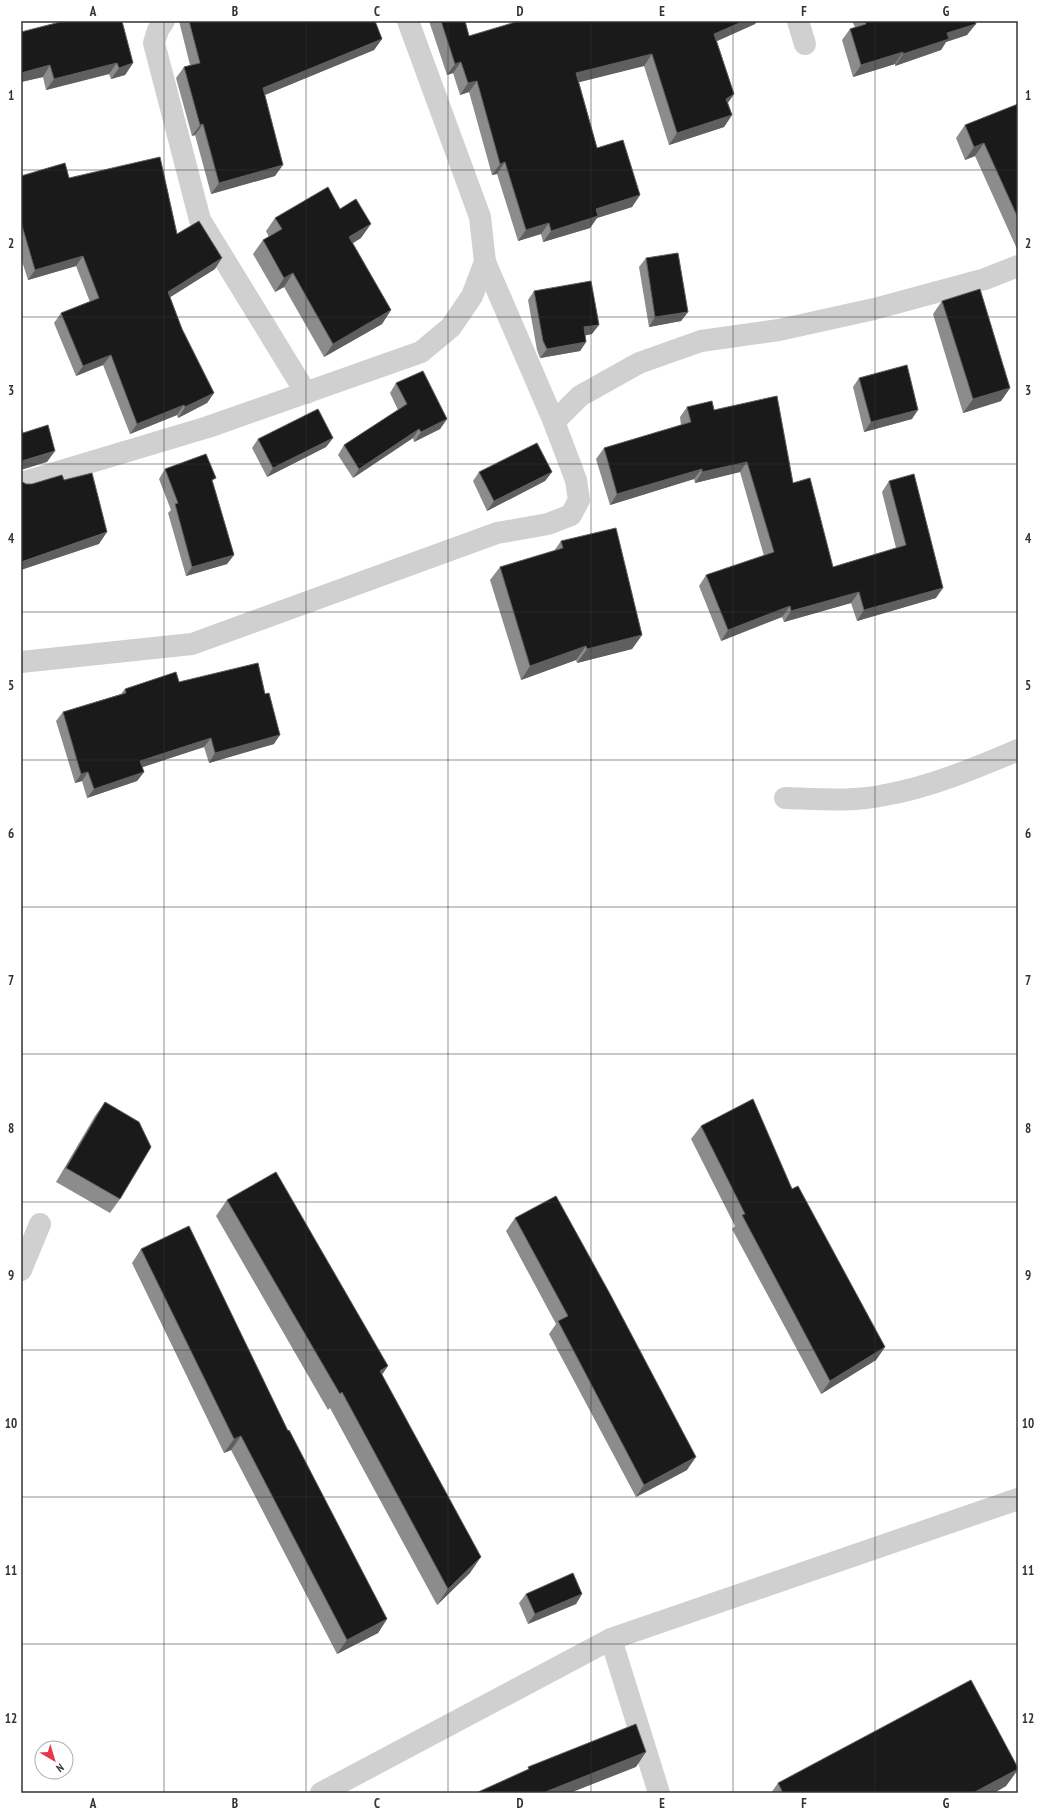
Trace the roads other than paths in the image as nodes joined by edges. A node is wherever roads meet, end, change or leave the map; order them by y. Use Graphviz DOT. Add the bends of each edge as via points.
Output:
graph roads {
  1 [pos="164,21"];
  2 [pos="408,21"];
  3 [pos="798,21"];
  4 [pos="805,44"];
  5 [pos="485,262"];
  6 [pos="1018,266"];
  7 [pos="306,393"];
  8 [pos="554,422"];
  9 [pos="21,483"];
  10 [pos="21,662"];
  11 [pos="1018,750"];
  12 [pos="785,798"];
  13 [pos="40,1224"];
  14 [pos="21,1270"];
  15 [pos="1018,1499"];
  16 [pos="611,1639"];
  17 [pos="321,1793"];
  18 [pos="659,1793"];
  1 -- 7 [label="street" via="154,43 200,220"];
  2 -- 5 [label="street" via="480,218"];
  3 -- 4 [label="street"];
  5 -- 7 [label="street" via="472,296 450,327 421,352"];
  5 -- 8 [label="street"];
  6 -- 8 [label="street" via="985,280 874,309 779,330 701,341 639,364 580,396"];
  7 -- 9 [label="street" via="208,427"];
  8 -- 10 [label="street" via="566,451 578,493 579,500 571,515 548,524 497,533 192,644"];
  11 -- 12 [label="street" via="920,787 884,796 855,799"];
  13 -- 14 [label="street"];
  15 -- 16 [label="street"];
  16 -- 17 [label="street"];
  16 -- 18 [label="street"];
}
